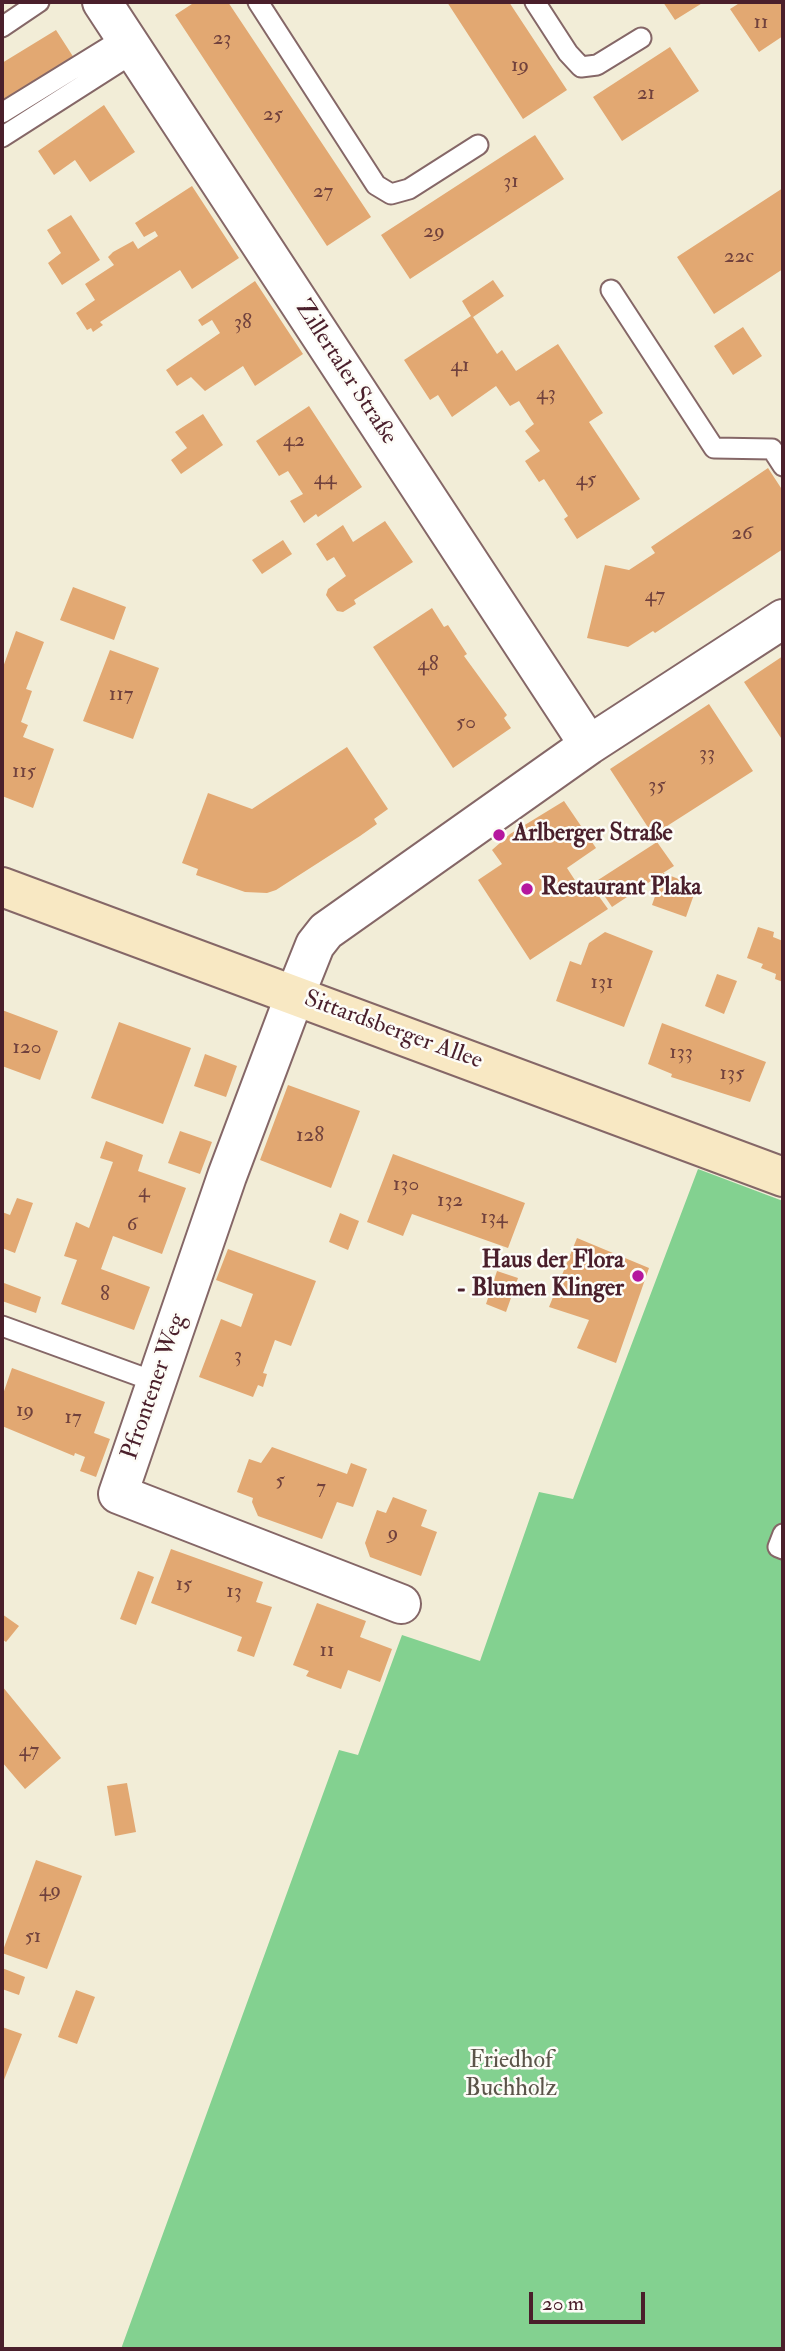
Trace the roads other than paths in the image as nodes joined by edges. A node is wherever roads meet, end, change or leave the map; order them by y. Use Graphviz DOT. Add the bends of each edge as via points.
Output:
graph roads {
  1 [pos="39,2"];
  2 [pos="258,2"];
  3 [pos="535,2"];
  4 [pos="124,22"];
  5 [pos="2,26"];
  6 [pos="641,38"];
  7 [pos="2,113"];
  8 [pos="2,137"];
  9 [pos="478,145"];
  10 [pos="611,290"];
  11 [pos="783,466"];
  12 [pos="783,619"];
  13 [pos="589,745"];
  14 [pos="2,887"];
  15 [pos="295,995"];
  16 [pos="783,1177"];
  17 [pos="2,1326"];
  18 [pos="156,1382"];
  19 [pos="783,1534"];
  20 [pos="783,1549"];
  21 [pos="401,1604"];
  1 -- 5 [label="lane"];
  2 -- 9 [label="lane" via="376,185 391,194 409,189"];
  3 -- 6 [label="lane" via="581,67 597,65"];
  4 -- 7 [label="lane"];
  4 -- 8 [label="lane"];
  4 -- 13 [label="street, Zillertaler Straße"];
  10 -- 11 [label="lane" via="714,448 772,449"];
  12 -- 13 [label="street"];
  13 -- 15 [label="street" via="326,931 315,945"];
  14 -- 15 [label="main road, Sittardsberger Allee"];
  15 -- 16 [label="main road, Sittardsberger Allee"];
  15 -- 18 [label="street, Pfrontener Weg"];
  17 -- 18 [label="lane"];
  18 -- 21 [label="street, Pfrontener Weg" via="118,1494"];
  19 -- 20 [label="lane" via="778,1548"];
}
